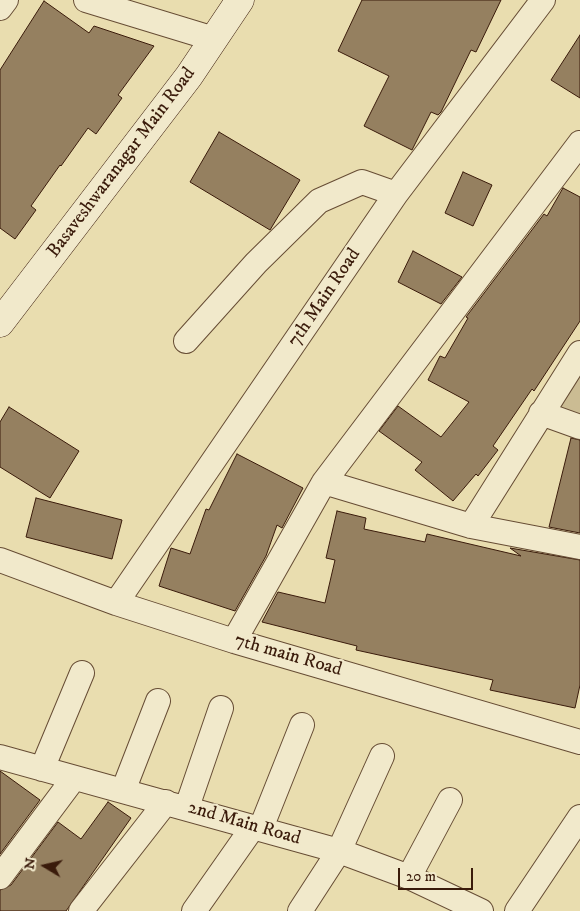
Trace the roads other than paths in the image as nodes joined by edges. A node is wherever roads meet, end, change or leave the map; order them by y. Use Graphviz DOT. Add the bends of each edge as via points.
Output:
graph roads {
  1 [pos="6,0"];
  2 [pos="86,0"];
  3 [pos="240,0"];
  4 [pos="542,0"];
  5 [pos="0,8"];
  6 [pos="214,38"];
  7 [pos="580,143"];
  8 [pos="396,194"];
  9 [pos="0,323"];
  10 [pos="186,341"];
  11 [pos="580,353"];
  12 [pos="541,413"];
  13 [pos="580,427"];
  14 [pos="324,482"];
  15 [pos="472,526"];
  16 [pos="580,547"];
  17 [pos="0,560"];
  18 [pos="116,603"];
  19 [pos="234,640"];
  20 [pos="82,673"];
  21 [pos="158,701"];
  22 [pos="221,708"];
  23 [pos="302,725"];
  24 [pos="580,742"];
  25 [pos="382,756"];
  26 [pos="0,757"];
  27 [pos="42,770"];
  28 [pos="74,778"];
  29 [pos="123,791"];
  30 [pos="450,800"];
  31 [pos="176,804"];
  32 [pos="580,817"];
  33 [pos="257,828"];
  34 [pos="339,851"];
  35 [pos="0,877"];
  36 [pos="409,877"];
  37 [pos="81,911"];
  38 [pos="194,911"];
  39 [pos="300,911"];
  40 [pos="481,911"];
  41 [pos="516,911"];
  1 -- 5 [label="street"];
  2 -- 6 [label="street"];
  3 -- 6 [label="main road, Basaveshwaranagar Main Road"];
  4 -- 8 [label="street, 7th Main Road"];
  6 -- 9 [label="main road, Basaveshwaranagar Main Road" via="189,76"];
  7 -- 14 [label="street"];
  8 -- 10 [label="street" via="362,182 320,200"];
  8 -- 18 [label="street, 7th Main Road"];
  11 -- 12 [label="street"];
  12 -- 13 [label="street"];
  12 -- 15 [label="street"];
  14 -- 15 [label="street"];
  14 -- 19 [label="street"];
  15 -- 16 [label="street"];
  17 -- 18 [label="street, 7th main Road"];
  18 -- 19 [label="street, 7th main Road"];
  19 -- 24 [label="street, 7th main Road"];
  20 -- 27 [label="street"];
  21 -- 29 [label="street"];
  22 -- 31 [label="street"];
  23 -- 33 [label="street"];
  25 -- 34 [label="street"];
  26 -- 27 [label="street, 2nd Main Road"];
  27 -- 28 [label="street, 2nd Main Road"];
  28 -- 29 [label="street, 2nd Main Road"];
  28 -- 35 [label="street"];
  29 -- 31 [label="street, 2nd Main Road"];
  30 -- 36 [label="street"];
  31 -- 33 [label="street, 2nd Main Road"];
  31 -- 37 [label="street"];
  32 -- 41 [label="street"];
  33 -- 34 [label="street, 2nd Main Road"];
  33 -- 38 [label="street"];
  34 -- 36 [label="street, 2nd Main Road"];
  34 -- 39 [label="street"];
  36 -- 40 [label="street, 2nd Main Road"];
}
